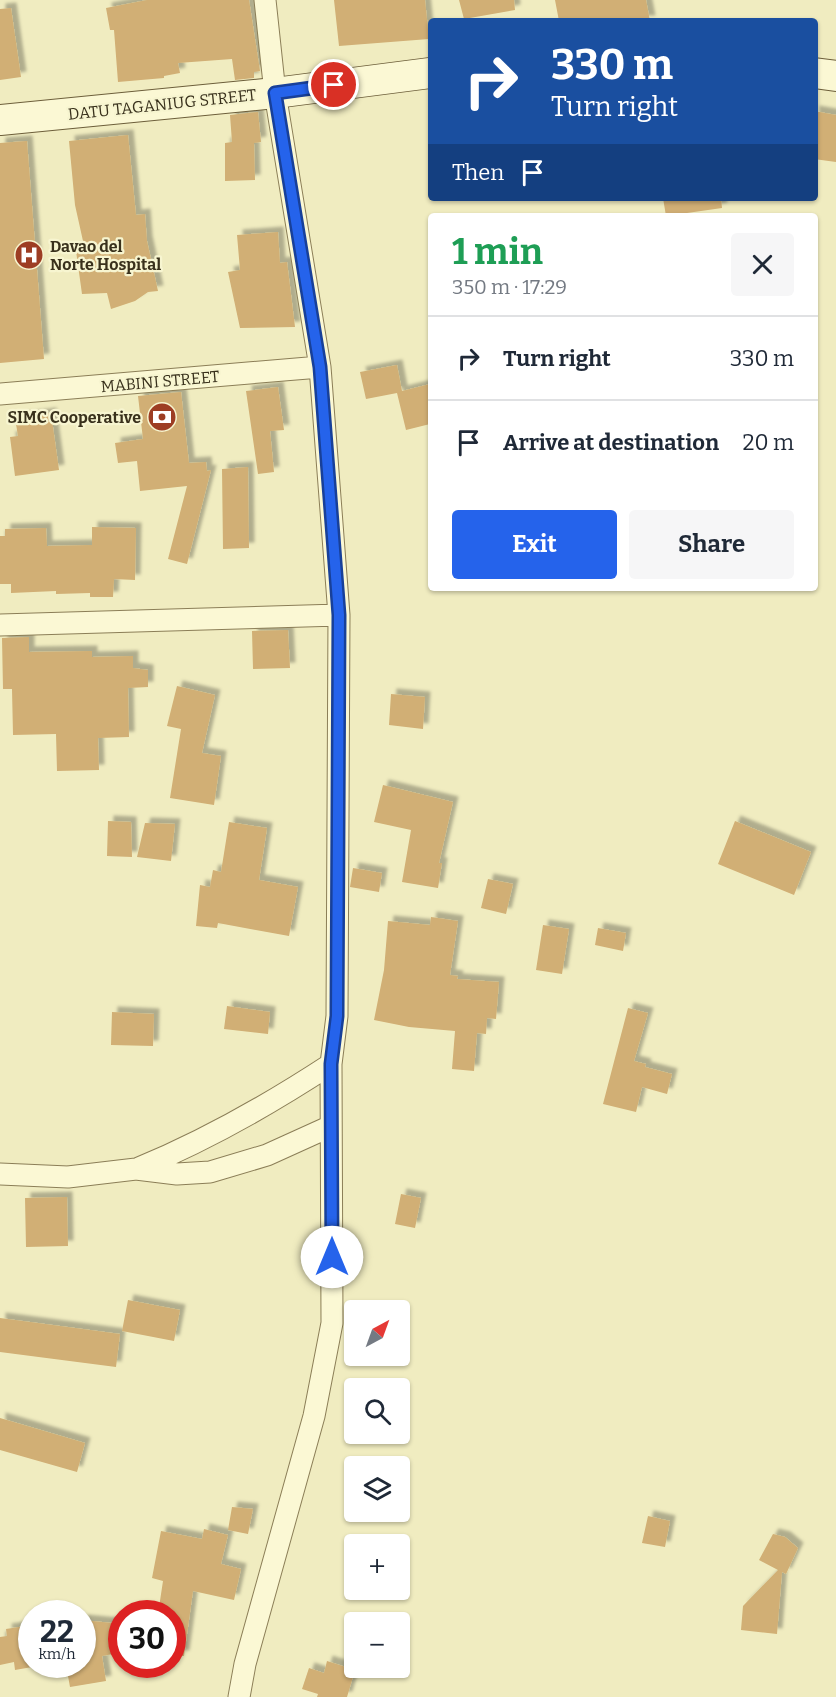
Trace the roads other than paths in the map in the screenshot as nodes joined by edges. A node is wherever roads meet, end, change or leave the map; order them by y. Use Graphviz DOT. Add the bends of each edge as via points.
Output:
graph roads {
  1 [pos="265,0"];
  2 [pos="428,73"];
  3 [pos="818,74"];
  4 [pos="836,76"];
  5 [pos="275,93"];
  6 [pos="0,120"];
  7 [pos="320,367"];
  8 [pos="0,394"];
  9 [pos="339,615"];
  10 [pos="0,626"];
  11 [pos="331,1064"];
  12 [pos="331,1126"];
  13 [pos="136,1169"];
  14 [pos="0,1174"];
  15 [pos="239,1697"];
  1 -- 5 [label="street"];
  2 -- 5 [label="main road, DATU TAGANIUG STREET"];
  3 -- 4 [label="main road"];
  5 -- 6 [label="main road, DATU TAGANIUG STREET"];
  5 -- 7 [label="street"];
  7 -- 8 [label="street, MABINI STREET"];
  7 -- 9 [label="street"];
  9 -- 10 [label="street"];
  9 -- 11 [label="street" via="337,1016"];
  11 -- 12 [label="street"];
  11 -- 13 [label="street" via="195,1144"];
  12 -- 13 [label="street" via="267,1155 210,1172 177,1174"];
  12 -- 15 [label="street" via="332,1323 314,1416"];
  13 -- 14 [label="street" via="68,1177"];
}
